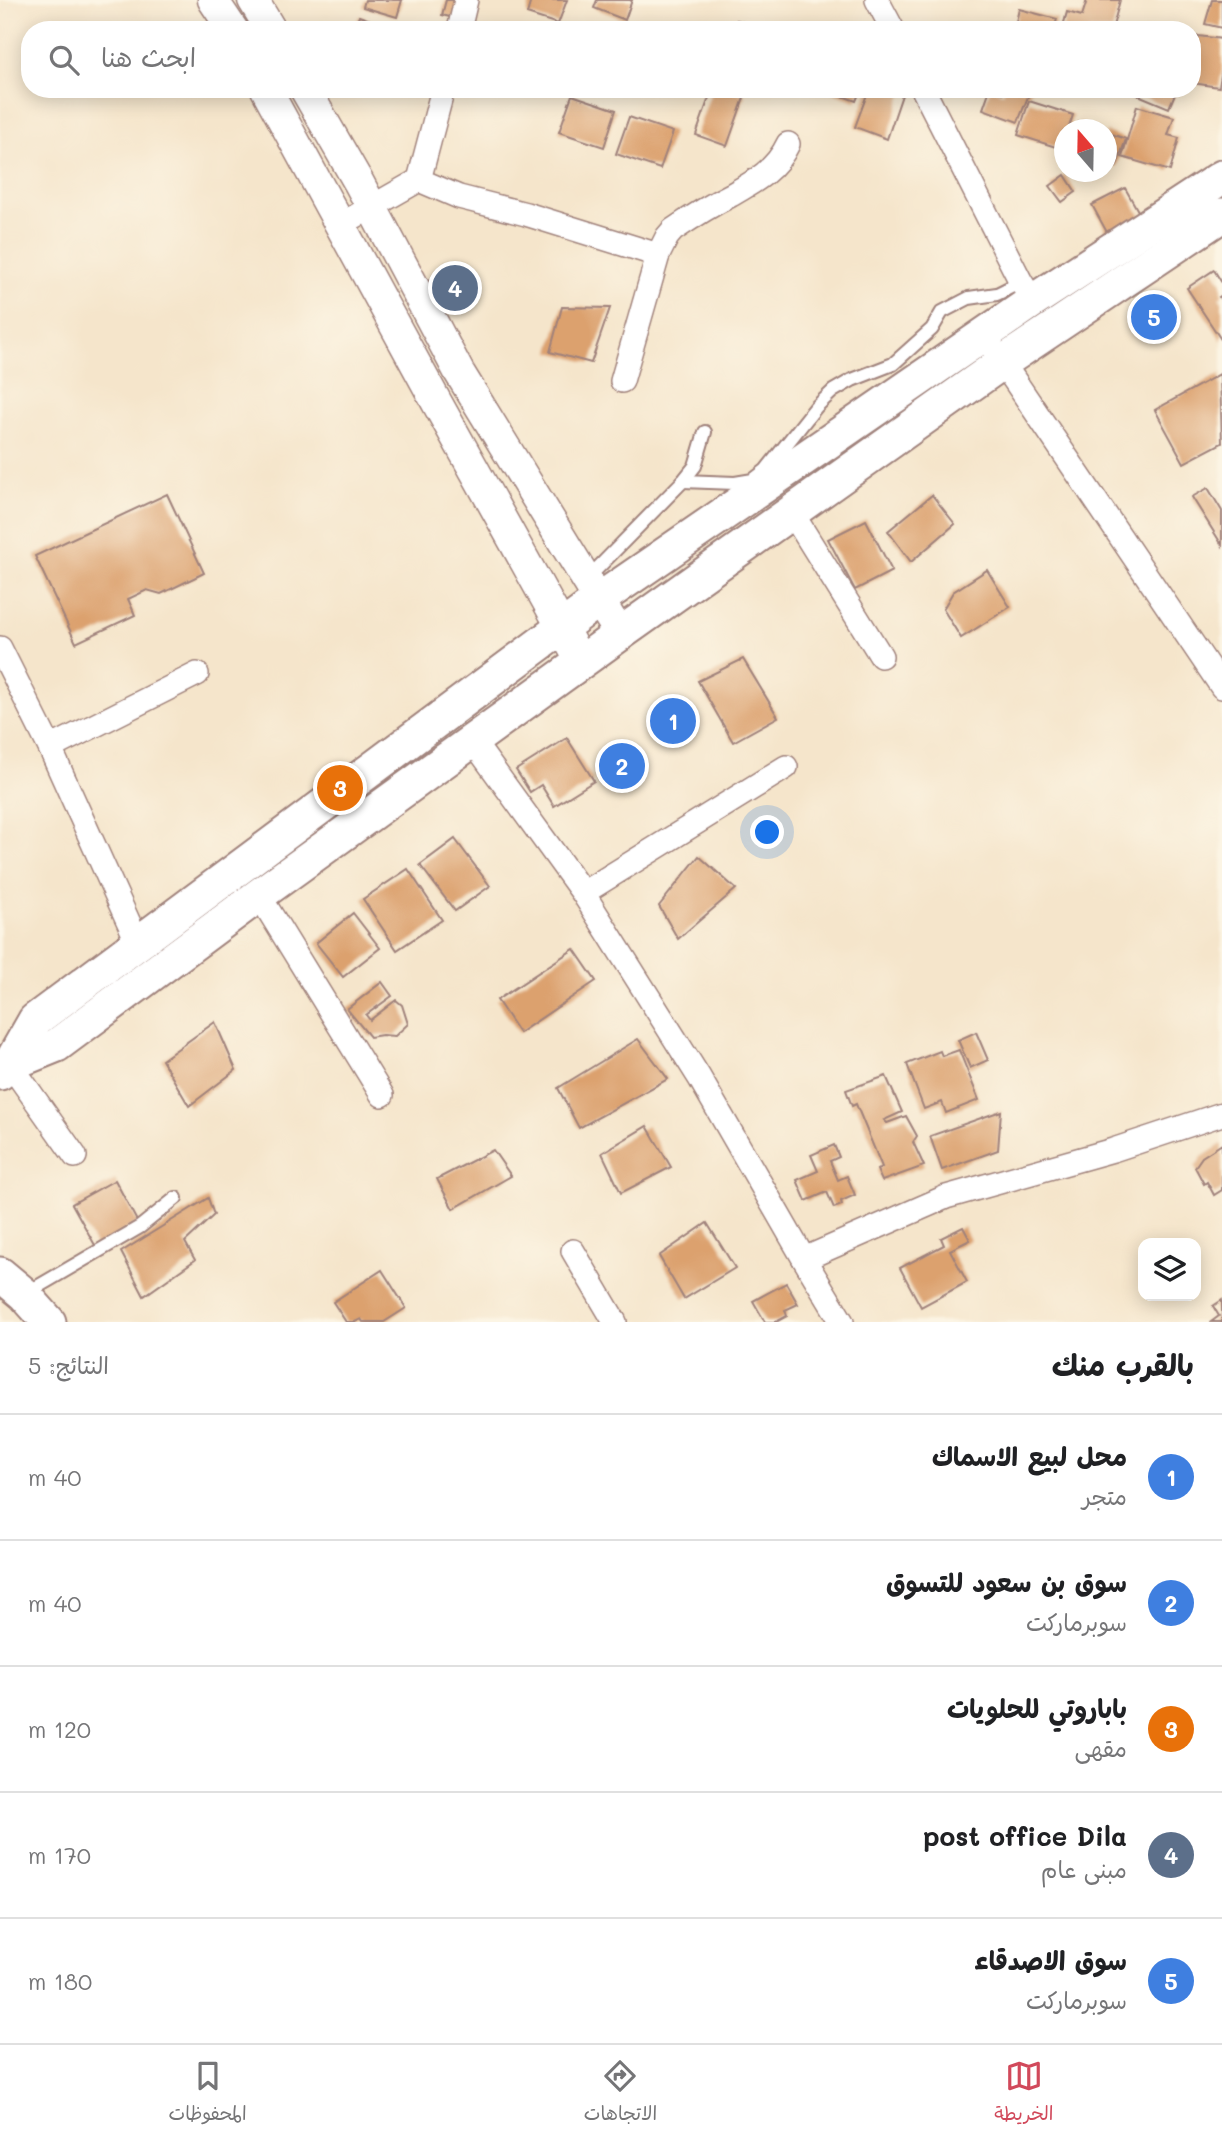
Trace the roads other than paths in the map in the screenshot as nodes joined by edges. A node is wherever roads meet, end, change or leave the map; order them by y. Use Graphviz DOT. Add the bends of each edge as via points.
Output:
graph roads {
  1 [pos="213,0"];
  2 [pos="253,0"];
  3 [pos="467,0"];
  4 [pos="877,0"];
  5 [pos="227,21"];
  6 [pos="266,21"];
  7 [pos="461,21"];
  8 [pos="888,21"];
  9 [pos="271,98"];
  10 [pos="310,98"];
  11 [pos="441,98"];
  12 [pos="928,98"];
  13 [pos="788,145"];
  14 [pos="1222,177"];
  15 [pos="419,180"];
  16 [pos="372,208"];
  17 [pos="1222,215"];
  18 [pos="340,225"];
  19 [pos="658,255"];
  20 [pos="1027,291"];
  21 [pos="994,349"];
  22 [pos="622,381"];
  23 [pos="705,432"];
  24 [pos="683,481"];
  25 [pos="792,513"];
  26 [pos="593,589"];
  27 [pos="562,627"];
  28 [pos="620,634"];
  29 [pos="0,648"];
  30 [pos="881,656"];
  31 [pos="581,662"];
  32 [pos="197,674"];
  33 [pos="1222,687"];
  34 [pos="472,740"];
  35 [pos="50,748"];
  36 [pos="786,767"];
  37 [pos="583,893"];
  38 [pos="259,895"];
  39 [pos="138,943"];
  40 [pos="5,1068"];
  41 [pos="382,1095"];
  42 [pos="1222,1114"];
  43 [pos="75,1156"];
  44 [pos="176,1198"];
  45 [pos="573,1251"];
  46 [pos="804,1259"];
  47 [pos="12,1284"];
  48 [pos="49,1322"];
  49 [pos="615,1322"];
  50 [pos="842,1322"];
  1 -- 5 [label="street"];
  2 -- 6 [label="street"];
  3 -- 7 [label="street"];
  4 -- 8 [label="street"];
  9 -- 18 [label="street"];
  10 -- 16 [label="street"];
  11 -- 15 [label="street"];
  12 -- 20 [label="street"];
  13 -- 19 [label="street" via="754,183 673,230"];
  14 -- 20 [label="main road"];
  15 -- 16 [label="street"];
  15 -- 19 [label="street" via="459,197"];
  16 -- 18 [label="street"];
  16 -- 26 [label="street" via="458,372"];
  17 -- 21 [label="main road"];
  18 -- 27 [label="street"];
  19 -- 22 [label="street"];
  20 -- 21 [label="main road"];
  20 -- 24 [label="lane" via="969,298 942,312 932,329 893,363 833,391 753,480"];
  21 -- 25 [label="main road"];
  21 -- 26 [label="main road"];
  21 -- 33 [label="street"];
  23 -- 24 [label="lane" via="695,466"];
  24 -- 26 [label="lane"];
  25 -- 28 [label="main road"];
  25 -- 30 [label="street"];
  26 -- 27 [label="main road"];
  26 -- 28 [label="street"];
  27 -- 31 [label="street"];
  27 -- 39 [label="main road"];
  28 -- 31 [label="main road"];
  29 -- 35 [label="street"];
  31 -- 34 [label="main road"];
  32 -- 35 [label="street"];
  34 -- 37 [label="street"];
  34 -- 38 [label="main road"];
  35 -- 39 [label="street"];
  36 -- 37 [label="street"];
  37 -- 46 [label="street" via="699,1077"];
  38 -- 40 [label="main road" via="58,1045"];
  38 -- 41 [label="street"];
  39 -- 40 [label="main road" via="35,1020"];
  40 -- 43 [label="street"];
  42 -- 46 [label="street" via="946,1197"];
  44 -- 47 [label="lane" via="140,1227"];
  45 -- 49 [label="street"];
  46 -- 50 [label="street"];
  47 -- 48 [label="main road"];
}
